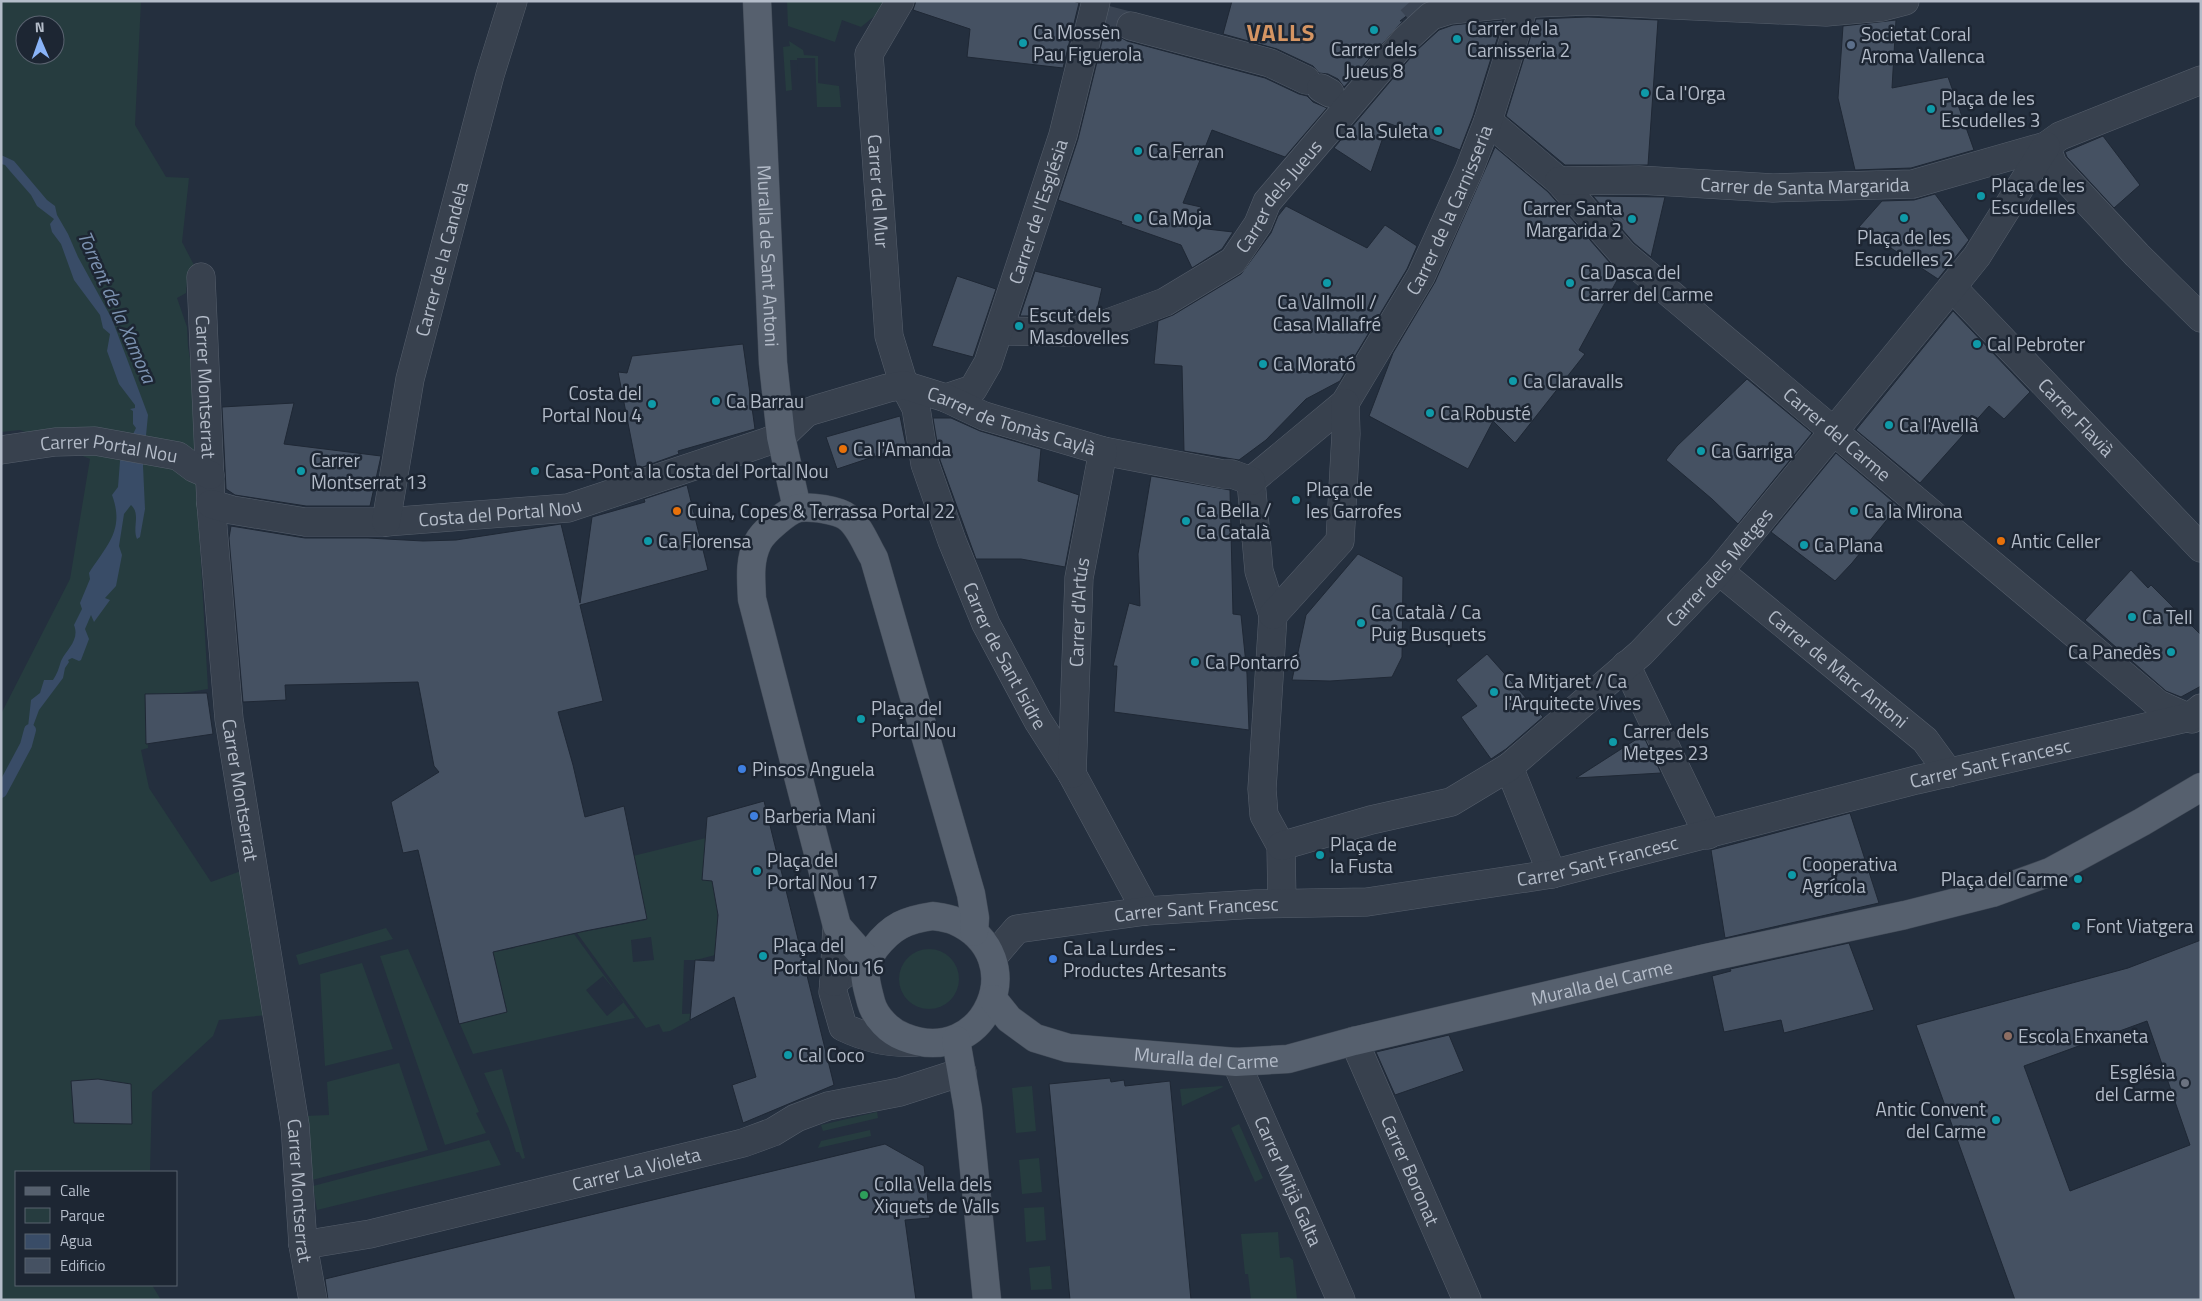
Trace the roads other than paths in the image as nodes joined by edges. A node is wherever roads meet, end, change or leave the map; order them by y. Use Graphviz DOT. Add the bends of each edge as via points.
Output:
graph roads {
  1 [pos="513,1"];
  2 [pos="757,1"];
  3 [pos="900,1"];
  4 [pos="1588,1"];
  5 [pos="1905,1"];
  6 [pos="1521,2"];
  7 [pos="1096,12"];
  8 [pos="1131,26"];
  9 [pos="2201,80"];
  10 [pos="1324,90"];
  11 [pos="1488,121"];
  12 [pos="2046,146"];
  13 [pos="1558,181"];
  14 [pos="201,277"];
  15 [pos="1952,287"];
  16 [pos="2201,318"];
  17 [pos="1000,331"];
  18 [pos="904,385"];
  19 [pos="946,398"];
  20 [pos="1345,403"];
  21 [pos="1835,430"];
  22 [pos="781,437"];
  23 [pos="12,448"];
  24 [pos="1103,451"];
  25 [pos="202,472"];
  26 [pos="1251,482"];
  27 [pos="210,504"];
  28 [pos="797,508"];
  29 [pos="386,522"];
  30 [pos="2201,548"];
  31 [pos="1720,571"];
  32 [pos="1273,615"];
  33 [pos="1626,665"];
  34 [pos="2197,718"];
  35 [pos="1509,767"];
  36 [pos="1950,773"];
  37 [pos="1072,774"];
  38 [pos="2201,786"];
  39 [pos="1708,836"];
  40 [pos="1281,846"];
  41 [pos="1552,874"];
  42 [pos="1282,904"];
  43 [pos="1146,911"];
  44 [pos="836,926"];
  45 [pos="974,932"];
  46 [pos="992,958"];
  47 [pos="867,960"];
  48 [pos="834,982"];
  49 [pos="993,999"];
  50 [pos="956,1040"];
  51 [pos="916,1042"];
  52 [pos="1357,1050"];
  53 [pos="1236,1062"];
  54 [pos="962,1072"];
  55 [pos="303,1244"];
  56 [pos="312,1300"];
  57 [pos="987,1300"];
  58 [pos="1341,1300"];
  59 [pos="1467,1300"];
  1 -- 29 [label="street, Carrer de la Candela" via="490,75 410,379"];
  2 -- 22 [label="main road, Muralla de Sant Antoni" via="773,363"];
  3 -- 18 [label="street, Carrer del Mur" via="869,54 889,336"];
  4 -- 5 [label="street, Carrer dels Jueus" via="1826,12 1882,7"];
  4 -- 6 [label="street, Carrer dels Jueus"];
  6 -- 10 [label="street, Carrer dels Jueus" via="1423,16"];
  6 -- 11 [label="street, Carrer de la Carnisseria" via="1521,16"];
  7 -- 17 [label="street, Carrer de l'Església" via="1063,135"];
  8 -- 10 [label="street" via="1270,63"];
  9 -- 12 [label="street" via="2060,136"];
  10 -- 17 [label="street, Carrer dels Jueus" via="1258,224 1233,261 1223,269 1165,302 1108,323 1071,332"];
  11 -- 13 [label="street, Carrer del Carme"];
  11 -- 20 [label="street, Carrer de la Carnisseria" via="1421,276"];
  12 -- 13 [label="street, Carrer de Santa Margarida" via="1913,184 1773,188 1639,180"];
  12 -- 15 [label="street, Carrer dels Metges" via="1977,256"];
  12 -- 16 [label="street" via="2052,165"];
  13 -- 21 [label="street, Carrer del Carme" via="1623,254"];
  14 -- 25 [label="street, Carrer Montserrat"];
  15 -- 21 [label="street, Carrer dels Metges"];
  15 -- 30 [label="street, Carrer Flavià"];
  17 -- 19 [label="street, Carrer de l'Església" via="988,363 973,389"];
  18 -- 19 [label="street, Carrer de Tomàs Caylà"];
  18 -- 22 [label="street, Carrer de Tomàs Caylà" via="806,413"];
  18 -- 37 [label="street, Carrer de Sant Isidre" via="916,408 925,464 986,624 1038,721"];
  19 -- 24 [label="street, Carrer de Tomàs Caylà" via="984,416"];
  20 -- 26 [label="street"];
  20 -- 32 [label="street" via="1340,541"];
  21 -- 31 [label="street, Carrer dels Metges"];
  21 -- 34 [label="street, Carrer del Carme" via="2158,704"];
  22 -- 28 [label="main road, Muralla de Sant Antoni"];
  22 -- 29 [label="street, Costa del Portal Nou" via="568,508"];
  23 -- 25 [label="street, Carrer Portal Nou" via="55,442 95,442 178,456"];
  24 -- 26 [label="street, Carrer de Tomàs Caylà" via="1232,474"];
  24 -- 37 [label="street, Carrer d'Artús" via="1079,578"];
  25 -- 27 [label="street, Carrer Montserrat"];
  26 -- 32 [label="street" via="1259,571"];
  27 -- 29 [label="street, Costa del Portal Nou" via="305,522"];
  27 -- 55 [label="street, Carrer Montserrat" via="229,719 295,1125"];
  28 -- 44 [label="main road" via="774,523 758,541 750,567 752,598"];
  28 -- 45 [label="main road" via="820,508 846,516 856,525 874,558 971,894"];
  31 -- 33 [label="street, Carrer dels Metges"];
  31 -- 36 [label="street, Carrer de Marc Antoni" via="1925,740"];
  32 -- 40 [label="street" via="1262,789 1264,815"];
  33 -- 35 [label="street, Carrer dels Metges"];
  33 -- 39 [label="street"];
  34 -- 36 [label="street, Carrer Sant Francesc"];
  35 -- 40 [label="street, Carrer dels Metges" via="1452,802 1372,820"];
  35 -- 41 [label="street"];
  36 -- 39 [label="street, Carrer Sant Francesc"];
  37 -- 43 [label="street, Carrer de Sant Isidre"];
  38 -- 52 [label="main road, Muralla del Carme" via="2050,872 1992,893 1706,958"];
  39 -- 41 [label="street, Carrer Sant Francesc"];
  40 -- 42 [label="street"];
  41 -- 42 [label="street, Carrer Sant Francesc" via="1367,902"];
  42 -- 43 [label="street, Carrer Sant Francesc"];
  43 -- 46 [label="street, Carrer Sant Francesc" via="1016,929"];
  44 -- 47 [label="main road"];
  44 -- 48 [label="street"];
  45 -- 46 [label="main road"];
  45 -- 47 [label="main road" via="954,920 933,916 911,919 891,930"];
  46 -- 49 [label="main road" via="996,979"];
  47 -- 48 [label="street"];
  47 -- 51 [label="main road" via="867,986 872,1006 882,1022 898,1035"];
  48 -- 51 [label="street" via="833,992 843,1027 859,1035 897,1044"];
  49 -- 50 [label="main road" via="985,1016"];
  49 -- 53 [label="main road, Muralla del Carme" via="1009,1019 1035,1038 1068,1048"];
  50 -- 51 [label="main road" via="936,1044"];
  50 -- 54 [label="main road"];
  52 -- 53 [label="main road, Muralla del Carme"];
  52 -- 59 [label="street, Carrer Boronat"];
  53 -- 58 [label="street, Carrer Mitjà Galta"];
  54 -- 55 [label="street, Carrer La Violeta" via="900,1092 828,1106 743,1143 370,1234"];
  54 -- 57 [label="main road"];
  55 -- 56 [label="street, Carrer Montserrat"];
}
